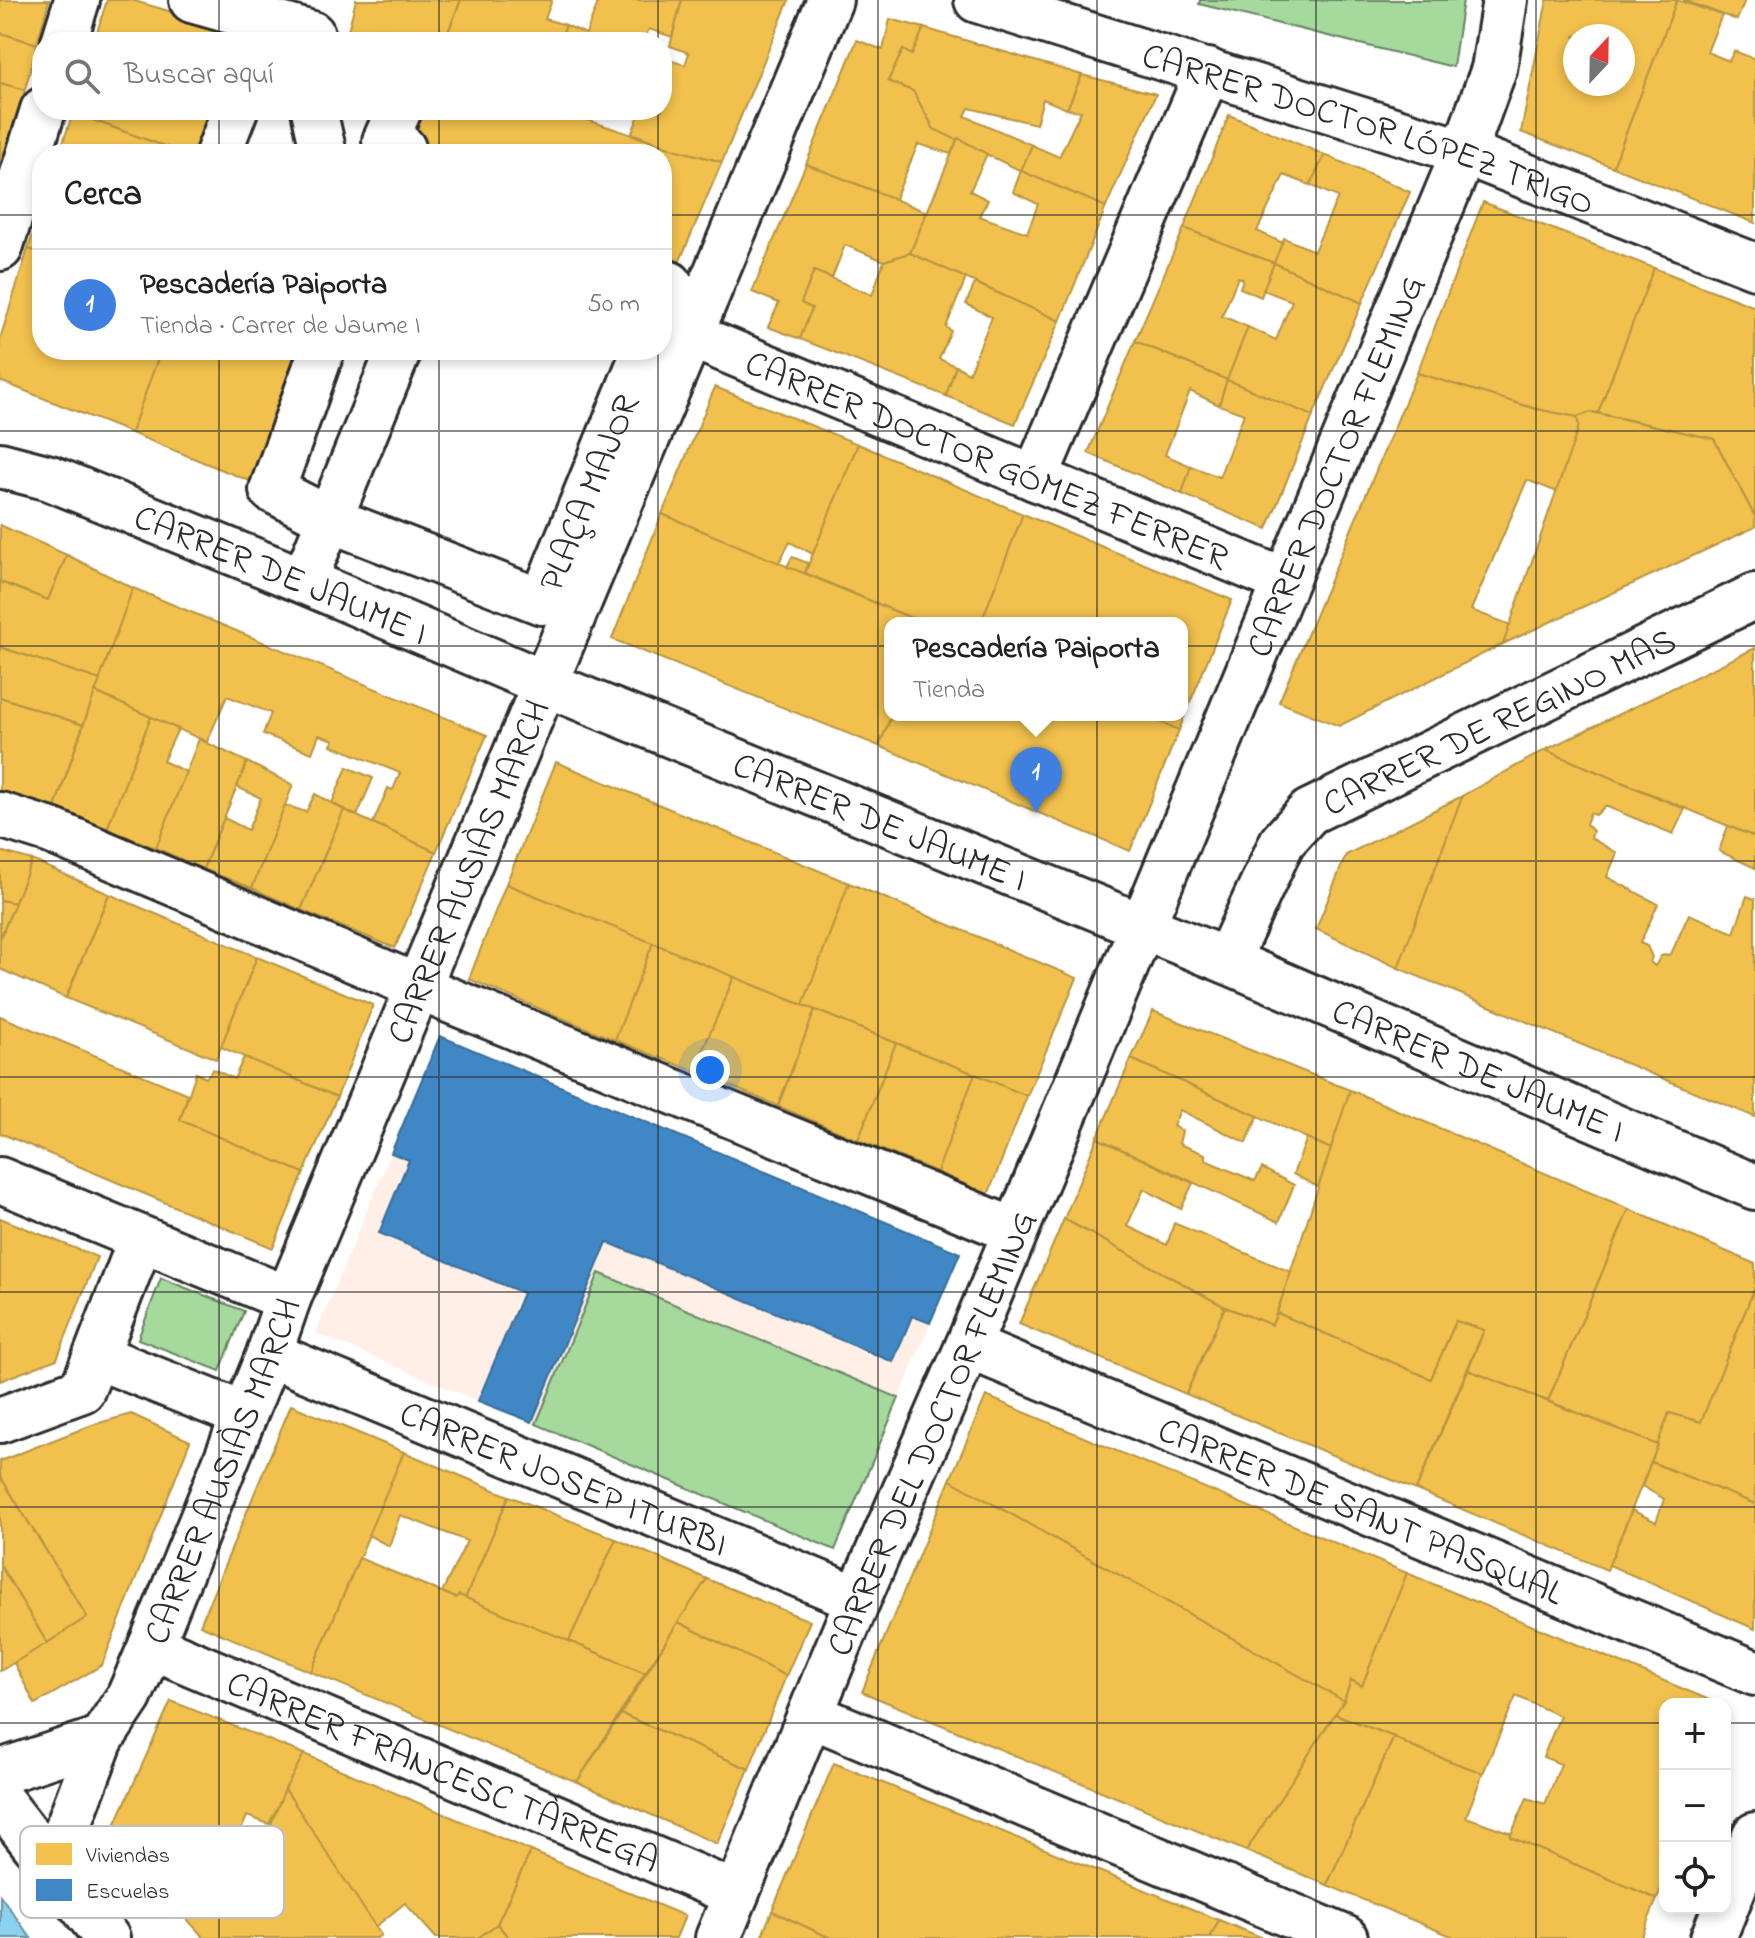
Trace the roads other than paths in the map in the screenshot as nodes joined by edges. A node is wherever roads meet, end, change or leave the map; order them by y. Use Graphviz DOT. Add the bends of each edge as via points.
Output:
graph roads {
  1 [pos="77,0"];
  2 [pos="192,0"];
  3 [pos="830,0"];
  4 [pos="977,0"];
  5 [pos="1505,0"];
  6 [pos="304,29"];
  7 [pos="67,32"];
  8 [pos="1208,71"];
  9 [pos="40,120"];
  10 [pos="231,120"];
  11 [pos="316,120"];
  12 [pos="394,120"];
  13 [pos="32,144"];
  14 [pos="222,144"];
  15 [pos="322,144"];
  16 [pos="393,144"];
  17 [pos="32,145"];
  18 [pos="1464,152"];
  19 [pos="0,248"];
  20 [pos="1755,266"];
  21 [pos="672,296"];
  22 [pos="676,320"];
  23 [pos="318,360"];
  24 [pos="395,360"];
  25 [pos="641,360"];
  26 [pos="662,360"];
  27 [pos="0,465"];
  28 [pos="1035,478"];
  29 [pos="329,519"];
  30 [pos="304,581"];
  31 [pos="1284,581"];
  32 [pos="1755,596"];
  33 [pos="546,684"];
  34 [pos="0,815"];
  35 [pos="1140,925"];
  36 [pos="1227,961"];
  37 [pos="420,988"];
  38 [pos="0,1180"];
  39 [pos="1755,1187"];
  40 [pos="1015,1231"];
  41 [pos="141,1239"];
  42 [pos="288,1299"];
  43 [pos="968,1346"];
  44 [pos="269,1354"];
  45 [pos="96,1356"];
  46 [pos="244,1415"];
  47 [pos="0,1420"];
  48 [pos="858,1599"];
  49 [pos="151,1646"];
  50 [pos="1755,1673"];
  51 [pos="811,1715"];
  52 [pos="101,1739"];
  53 [pos="0,1772"];
  54 [pos="0,1800"];
  55 [pos="68,1826"];
  56 [pos="20,1827"];
  57 [pos="1755,1835"];
  58 [pos="736,1894"];
  59 [pos="91,1918"];
  60 [pos="107,1938"];
  61 [pos="718,1938"];
  62 [pos="1345,1938"];
  63 [pos="1713,1938"];
  1 -- 7 [label="street"];
  2 -- 6 [label="street"];
  3 -- 22 [label="street, CARRER AUSIÀS MARCH"];
  4 -- 8 [label="street, CARRER DOCTOR LÓPEZ TRIGO"];
  5 -- 18 [label="street, CARRER DOCTOR FLEMING" via="1494,69"];
  8 -- 18 [label="street, CARRER DOCTOR LÓPEZ TRIGO"];
  8 -- 28 [label="street"];
  9 -- 13 [label="street"];
  10 -- 14 [label="street"];
  11 -- 15 [label="street"];
  12 -- 16 [label="street" via="385,141"];
  17 -- 19 [label="street"];
  18 -- 20 [label="street, CARRER DOCTOR LÓPEZ TRIGO"];
  18 -- 31 [label="street, CARRER DOCTOR FLEMING"];
  21 -- 22 [label="street"];
  22 -- 28 [label="street, CARRER DOCTOR GÓMEZ FERRER"];
  23 -- 29 [label="street, PLAÇA MAJOR" via="272,490"];
  24 -- 29 [label="street"];
  25 -- 29 [label="street, PLAÇA MAJOR" via="542,602"];
  26 -- 33 [label="street, CARRER AUSIÀS MARCH"];
  27 -- 30 [label="street, CARRER DE JAUME I" via="50,478"];
  28 -- 31 [label="street, CARRER DOCTOR GÓMEZ FERRER"];
  29 -- 30 [label="street"];
  30 -- 33 [label="street, CARRER DE JAUME I"];
  31 -- 35 [label="street, CARRER DOCTOR FLEMING"];
  32 -- 36 [label="street, CARRER DE REGINO MAS" via="1309,812 1282,842"];
  33 -- 35 [label="street, CARRER DE JAUME I"];
  33 -- 37 [label="street, CARRER AUSIÀS MARCH"];
  34 -- 37 [label="street" via="51,831"];
  35 -- 36 [label="street, CARRER DE JAUME I"];
  35 -- 40 [label="street, CARRER DEL DOCTOR FLEMING"];
  36 -- 39 [label="street, CARRER DE JAUME I"];
  37 -- 40 [label="street"];
  37 -- 42 [label="street, CARRER AUSIÀS MARCH"];
  38 -- 41 [label="street"];
  40 -- 43 [label="street, CARRER DEL DOCTOR FLEMING"];
  41 -- 42 [label="street"];
  41 -- 45 [label="street"];
  42 -- 44 [label="street, CARRER AUSIÀS MARCH"];
  43 -- 48 [label="street, CARRER DEL DOCTOR FLEMING"];
  43 -- 50 [label="street, CARRER DE SANT PASQUAL"];
  44 -- 46 [label="street, CARRER AUSIÀS MARCH"];
  44 -- 48 [label="street, CARRER JOSEP ITURBI"];
  45 -- 46 [label="street"];
  45 -- 47 [label="street" via="82,1390"];
  46 -- 49 [label="street, CARRER AUSIÀS MARCH"];
  48 -- 51 [label="street, CARRER DEL DOCTOR FLEMING"];
  49 -- 52 [label="street, CARRER AUSIÀS MARCH" via="129,1697"];
  49 -- 58 [label="street, CARRER FRANCESC TÀRREGA"];
  51 -- 58 [label="street, CARRER DEL DOCTOR FLEMING"];
  51 -- 62 [label="street"];
  52 -- 53 [label="street"];
  52 -- 55 [label="street, CARRER AUSIÀS MARCH"];
  54 -- 56 [label="street"];
  57 -- 63 [label="street"];
  58 -- 61 [label="street, CARRER DEL DOCTOR FLEMING"];
  59 -- 60 [label="street"];
}
